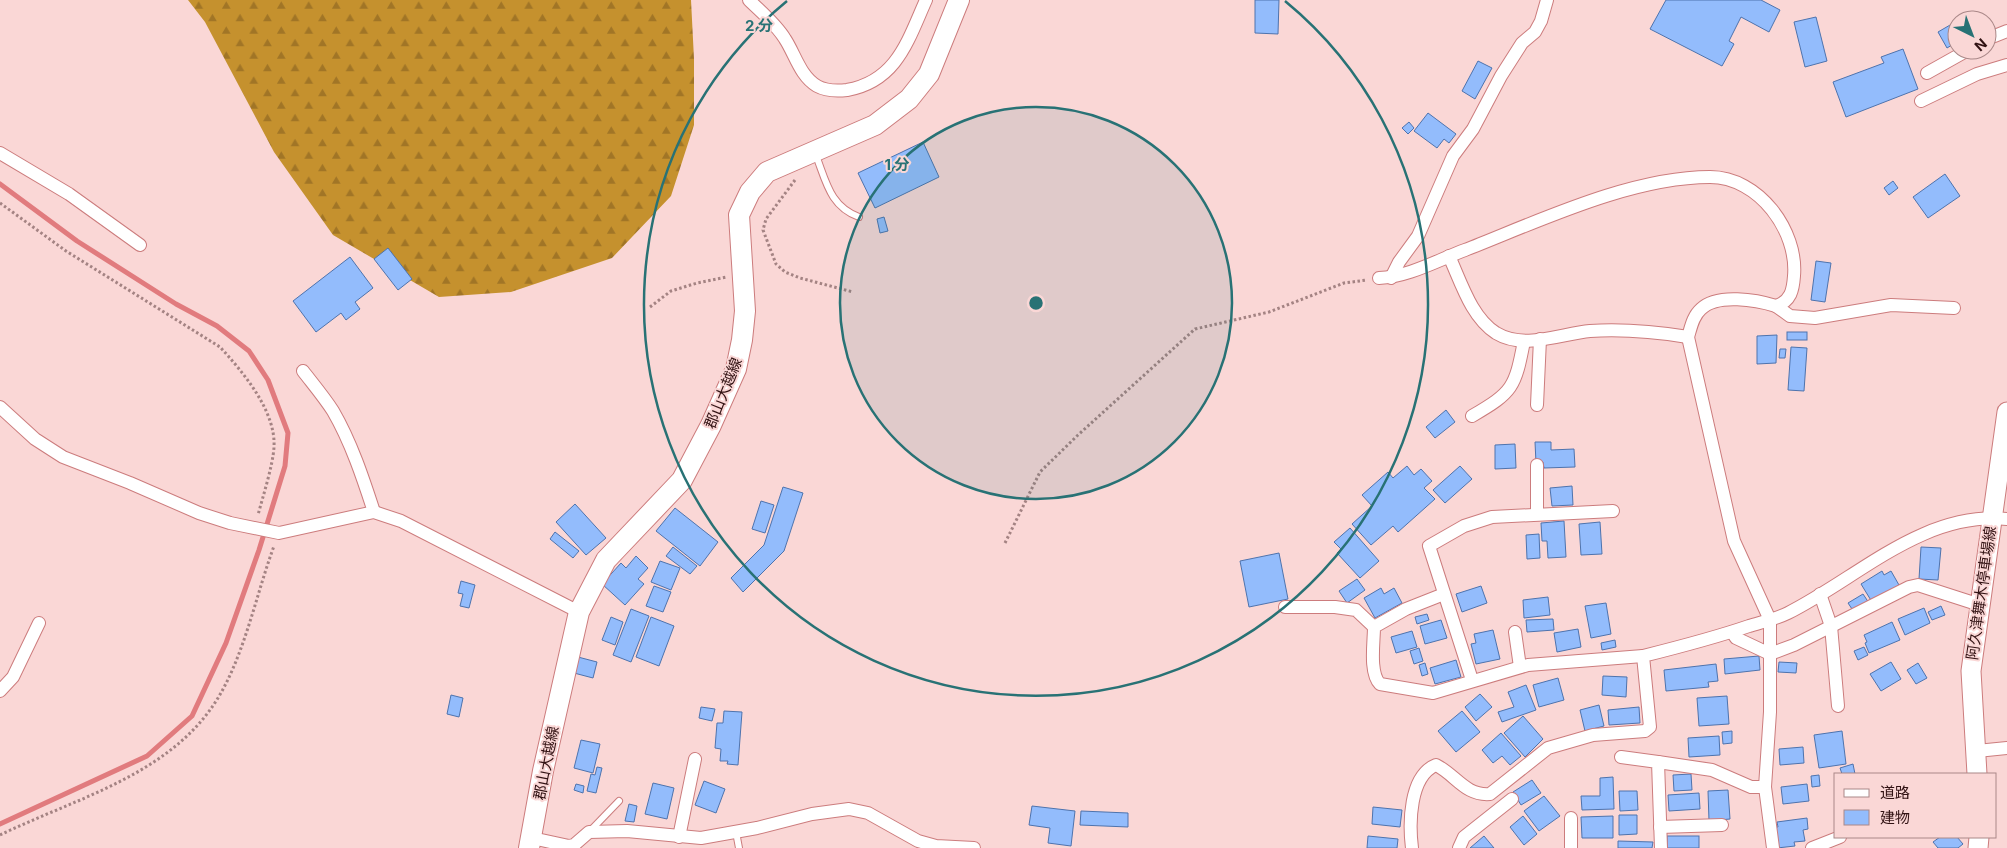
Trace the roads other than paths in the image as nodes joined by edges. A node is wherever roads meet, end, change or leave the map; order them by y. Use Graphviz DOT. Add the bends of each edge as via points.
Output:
graph roads {
  1 [pos="749,0"];
  2 [pos="926,0"];
  3 [pos="958,0"];
  4 [pos="1547,0"];
  5 [pos="1949,60"];
  6 [pos="2007,65"];
  7 [pos="1927,72"];
  8 [pos="1921,102"];
  9 [pos="0,153"];
  10 [pos="808,153"];
  11 [pos="859,217"];
  12 [pos="140,245"];
  13 [pos="1449,256"];
  14 [pos="1776,306"];
  15 [pos="1954,308"];
  16 [pos="1688,337"];
  17 [pos="1540,339"];
  18 [pos="1524,341"];
  19 [pos="303,371"];
  20 [pos="1537,405"];
  21 [pos="0,406"];
  22 [pos="2007,412"];
  23 [pos="1472,416"];
  24 [pos="1536,465"];
  25 [pos="1613,511"];
  26 [pos="374,512"];
  27 [pos="1536,514"];
  28 [pos="1999,518"];
  29 [pos="1444,594"];
  30 [pos="1820,594"];
  31 [pos="1980,605"];
  32 [pos="1285,607"];
  33 [pos="579,612"];
  34 [pos="1770,620"];
  35 [pos="39,623"];
  36 [pos="1831,626"];
  37 [pos="1374,627"];
  38 [pos="1515,632"];
  39 [pos="1732,632"];
  40 [pos="1770,654"];
  41 [pos="1644,656"];
  42 [pos="1520,667"];
  43 [pos="1472,680"];
  44 [pos="0,691"];
  45 [pos="1838,706"];
  46 [pos="2007,748"];
  47 [pos="1977,751"];
  48 [pos="1621,756"];
  49 [pos="695,759"];
  50 [pos="1658,762"];
  51 [pos="1978,773"];
  52 [pos="1765,787"];
  53 [pos="1512,799"];
  54 [pos="619,801"];
  55 [pos="1570,818"];
  56 [pos="1722,824"];
  57 [pos="1660,827"];
  58 [pos="589,832"];
  59 [pos="736,832"];
  60 [pos="679,837"];
  61 [pos="1837,838"];
  62 [pos="530,843"];
  63 [pos="739,848"];
  64 [pos="974,848"];
  65 [pos="1412,848"];
  66 [pos="1459,848"];
  67 [pos="1571,848"];
  68 [pos="1661,848"];
  69 [pos="1773,848"];
  70 [pos="1812,848"];
  1 -- 2 [label="street" via="785,39 807,77 817,86 839,91 871,83 889,69 905,49"];
  3 -- 10 [label="main road, 郡山大越線" via="929,74 909,99 875,125"];
  4 -- 13 [label="street" via="1534,32 1522,43 1473,129 1453,156 1418,236 1385,278"];
  5 -- 7 [label="street"];
  6 -- 8 [label="street" via="1977,74"];
  9 -- 12 [label="street" via="69,194"];
  10 -- 11 [label="lane" via="838,205"];
  10 -- 33 [label="main road, 郡山大越線" via="767,172 744,203 739,214 745,311 736,369 682,480 606,560"];
  13 -- 14 [label="street" via="1578,205 1658,181 1717,178 1751,191 1773,211 1788,234 1795,268 1794,285 1789,298"];
  13 -- 18 [label="street" via="1481,318 1498,334"];
  14 -- 15 [label="street" via="1790,316 1815,318 1891,305"];
  14 -- 16 [label="street" via="1756,300 1734,299 1707,304 1697,313"];
  16 -- 17 [label="street" via="1590,331"];
  16 -- 34 [label="street" via="1734,541"];
  17 -- 18 [label="street"];
  17 -- 20 [label="street"];
  18 -- 23 [label="street" via="1516,375 1507,393"];
  19 -- 26 [label="street" via="337,420"];
  21 -- 26 [label="street" via="35,439 63,457 230,523 277,533"];
  22 -- 28 [label="main road, 阿久津舞木停車場線"];
  24 -- 27 [label="street"];
  25 -- 27 [label="street"];
  26 -- 33 [label="street" via="401,521"];
  27 -- 29 [label="street" via="1492,517 1464,526 1429,546"];
  28 -- 30 [label="street" via="1950,524 1925,532"];
  28 -- 31 [label="main road, 阿久津舞木停車場線"];
  29 -- 37 [label="street" via="1406,609"];
  29 -- 43 [label="street"];
  30 -- 34 [label="street"];
  30 -- 36 [label="street"];
  31 -- 36 [label="street" via="1918,585"];
  31 -- 47 [label="main road, 阿久津舞木停車場線" via="1970,671"];
  32 -- 37 [label="street" via="1356,610"];
  33 -- 62 [label="main road, 郡山大越線"];
  34 -- 39 [label="street"];
  34 -- 40 [label="street"];
  35 -- 44 [label="street" via="13,677"];
  36 -- 40 [label="street"];
  36 -- 45 [label="street"];
  37 -- 43 [label="street" via="1373,654 1376,680 1380,684 1433,694"];
  38 -- 42 [label="street"];
  39 -- 40 [label="street" via="1736,638"];
  39 -- 41 [label="street"];
  40 -- 52 [label="street"];
  41 -- 42 [label="street"];
  41 -- 65 [label="street" via="1650,727 1645,731 1593,734 1548,748 1490,794 1467,790 1436,765 1420,783 1413,802"];
  42 -- 43 [label="street"];
  46 -- 47 [label="street"];
  47 -- 51 [label="main road, 阿久津舞木停車場線"];
  48 -- 50 [label="street"];
  49 -- 60 [label="street"];
  50 -- 52 [label="street" via="1712,770 1751,787"];
  50 -- 57 [label="street"];
  52 -- 69 [label="street"];
  53 -- 66 [label="street" via="1464,837"];
  54 -- 58 [label="lane"];
  55 -- 67 [label="street"];
  56 -- 57 [label="street"];
  57 -- 68 [label="street"];
  58 -- 60 [label="street" via="627,831"];
  58 -- 62 [label="street" via="569,846"];
  59 -- 60 [label="street" via="702,838"];
  59 -- 63 [label="lane"];
  59 -- 64 [label="street" via="849,809 868,813 918,841 936,846"];
  61 -- 70 [label="street"];
}
